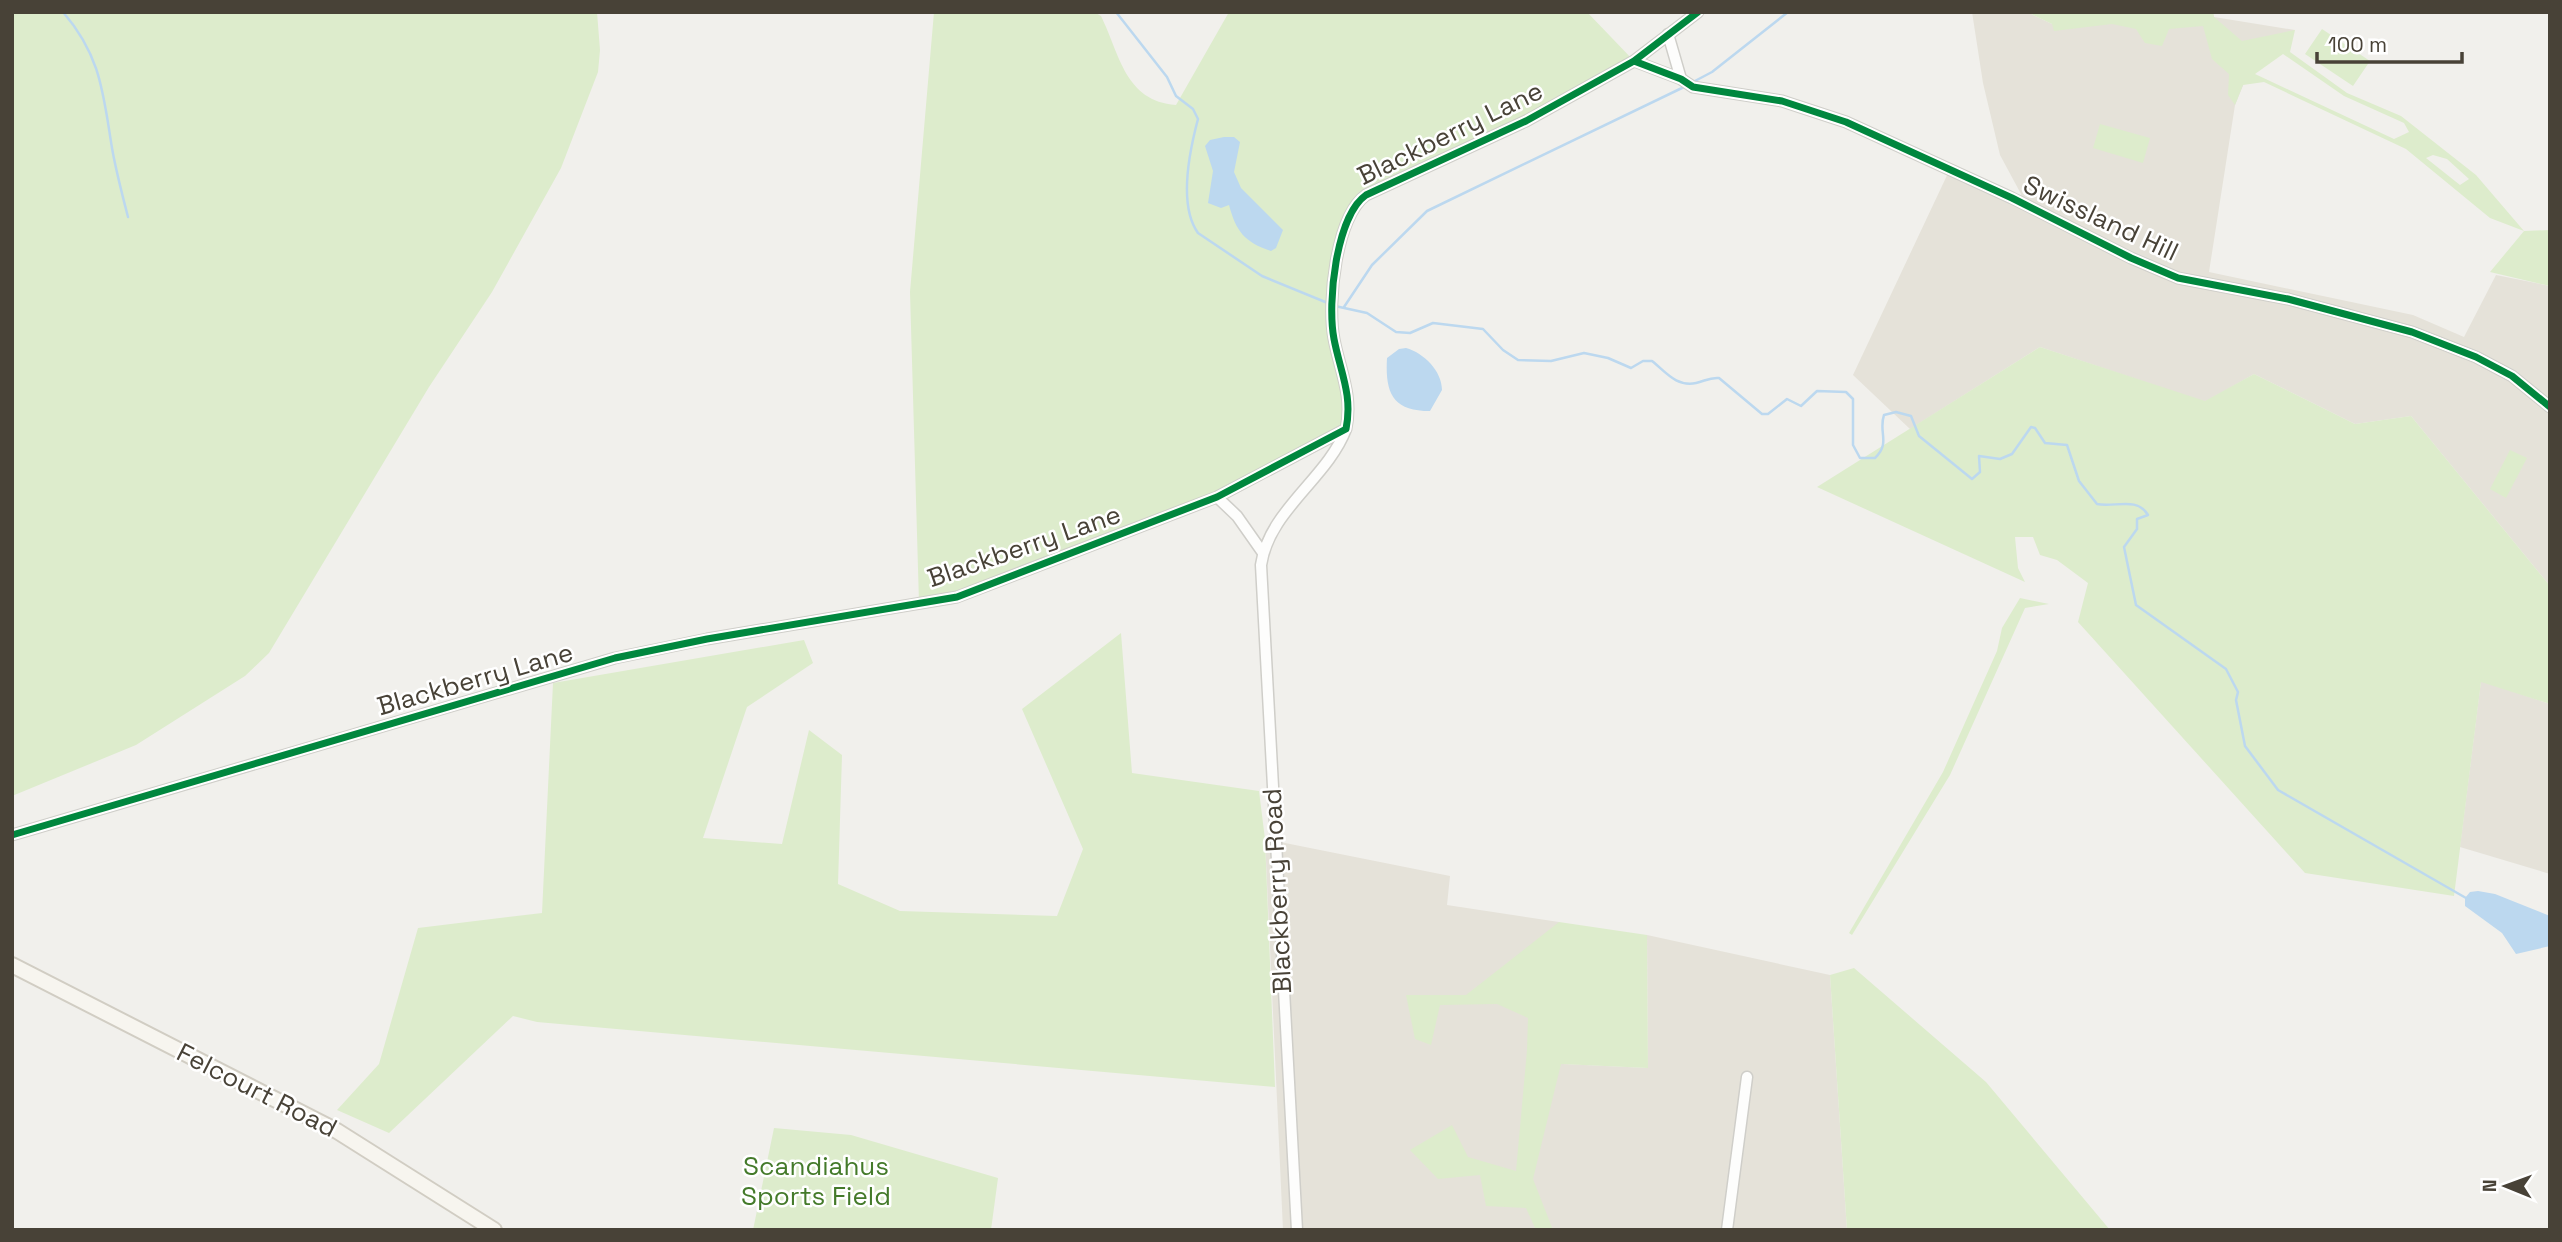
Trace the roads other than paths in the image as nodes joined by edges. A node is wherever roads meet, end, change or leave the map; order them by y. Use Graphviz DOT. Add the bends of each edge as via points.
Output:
graph roads {
  1 [pos="1698,12"];
  2 [pos="1668,34"];
  3 [pos="1634,61"];
  4 [pos="1681,79"];
  5 [pos="2550,407"];
  6 [pos="1346,429"];
  7 [pos="1217,497"];
  8 [pos="1263,553"];
  9 [pos="12,835"];
  10 [pos="12,965"];
  11 [pos="1747,1077"];
  12 [pos="494,1230"];
  13 [pos="1297,1230"];
  14 [pos="1727,1230"];
  1 -- 2 [label="street, Blackberry Lane"];
  2 -- 3 [label="street, Blackberry Lane"];
  2 -- 4 [label="street"];
  3 -- 4 [label="street, Swissland Hill"];
  3 -- 6 [label="street, Blackberry Lane" via="1526,121 1355,204 1346,223 1332,309 1334,339 1350,399"];
  4 -- 5 [label="street, Swissland Hill" via="1693,87 1782,101 1846,122 2178,278 2288,299 2412,332 2512,376"];
  6 -- 7 [label="street, Blackberry Lane"];
  6 -- 8 [label="street, Blackberry Road" via="1332,456 1281,519"];
  7 -- 8 [label="street"];
  7 -- 9 [label="street, Blackberry Lane" via="957,597 615,659"];
  8 -- 13 [label="street, Blackberry Road"];
  10 -- 12 [label="street, Felcourt Road" via="337,1130"];
  11 -- 14 [label="street"];
}
